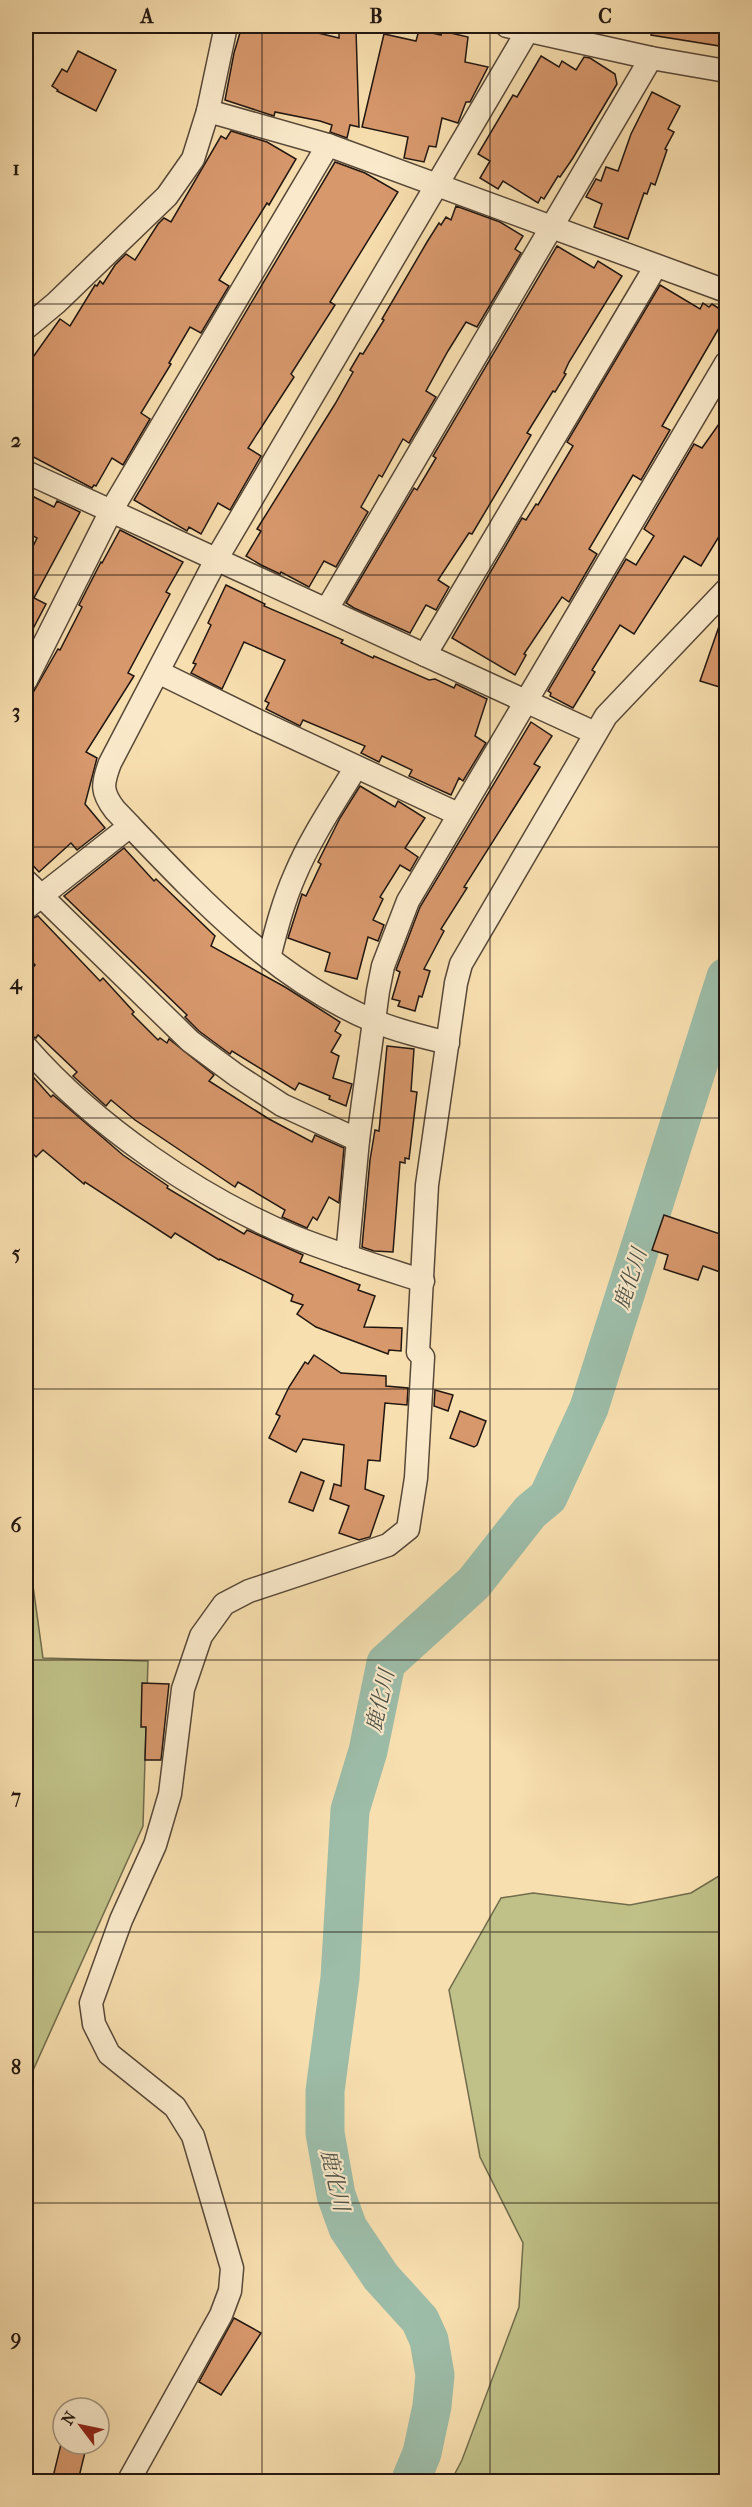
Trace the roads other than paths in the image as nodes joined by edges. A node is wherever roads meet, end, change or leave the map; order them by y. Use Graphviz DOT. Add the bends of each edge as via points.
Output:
graph roads {
  1 [pos="226,26"];
  2 [pos="518,28"];
  3 [pos="651,58"];
  4 [pos="726,71"];
  5 [pos="208,111"];
  6 [pos="328,145"];
  7 [pos="436,185"];
  8 [pos="551,227"];
  9 [pos="656,266"];
  10 [pos="726,291"];
  11 [pos="26,328"];
  12 [pos="726,363"];
  13 [pos="26,471"];
  14 [pos="111,511"];
  15 [pos="217,558"];
  16 [pos="726,590"];
  17 [pos="327,609"];
  18 [pos="425,655"];
  19 [pos="158,672"];
  20 [pos="26,680"];
  21 [pos="525,702"];
  22 [pos="595,733"];
  23 [pos="356,767"];
  24 [pos="458,814"];
  25 [pos="130,826"];
  26 [pos="31,895"];
  27 [pos="269,958"];
  28 [pos="374,1021"];
  29 [pos="448,1043"];
  30 [pos="26,1047"];
  31 [pos="358,1140"];
  32 [pos="347,1256"];
  33 [pos="423,1281"];
  34 [pos="128,2481"];
  1 -- 5 [label="street"];
  2 -- 3 [label="street"];
  2 -- 7 [label="street"];
  3 -- 4 [label="street"];
  3 -- 8 [label="street"];
  5 -- 6 [label="street"];
  5 -- 11 [label="street" via="193,159 167,196"];
  6 -- 7 [label="street"];
  6 -- 14 [label="street"];
  7 -- 8 [label="street"];
  7 -- 15 [label="street"];
  8 -- 9 [label="street"];
  8 -- 17 [label="street"];
  9 -- 10 [label="street"];
  9 -- 18 [label="street"];
  12 -- 21 [label="street"];
  13 -- 14 [label="street"];
  14 -- 15 [label="street"];
  14 -- 20 [label="street"];
  15 -- 17 [label="street"];
  15 -- 19 [label="street"];
  16 -- 22 [label="street" via="606,716"];
  17 -- 18 [label="street"];
  18 -- 21 [label="street"];
  19 -- 23 [label="street"];
  19 -- 25 [label="street" via="110,763 104,786 108,801"];
  21 -- 22 [label="street"];
  21 -- 24 [label="street"];
  22 -- 29 [label="street" via="461,964"];
  23 -- 24 [label="street"];
  23 -- 27 [label="street" via="294,876"];
  24 -- 28 [label="street" via="396,929 383,966"];
  25 -- 26 [label="street"];
  25 -- 27 [label="street" via="238,933"];
  26 -- 31 [label="street" via="190,1041 236,1076 282,1105"];
  27 -- 28 [label="street" via="333,1000"];
  28 -- 29 [label="street"];
  28 -- 31 [label="street"];
  29 -- 33 [label="street" via="427,1185"];
  30 -- 32 [label="street" via="82,1103 164,1165 295,1237"];
  31 -- 32 [label="street"];
  32 -- 33 [label="street"];
  33 -- 34 [label="street" via="418,1352 423,1357 423,1368 416,1478 408,1529 388,1545 249,1591 224,1604 201,1636 183,1689 170,1794 155,1845 121,1920 91,2003 94,2024 109,2054 175,2107 193,2136 232,2268 230,2291 221,2315"];
}
